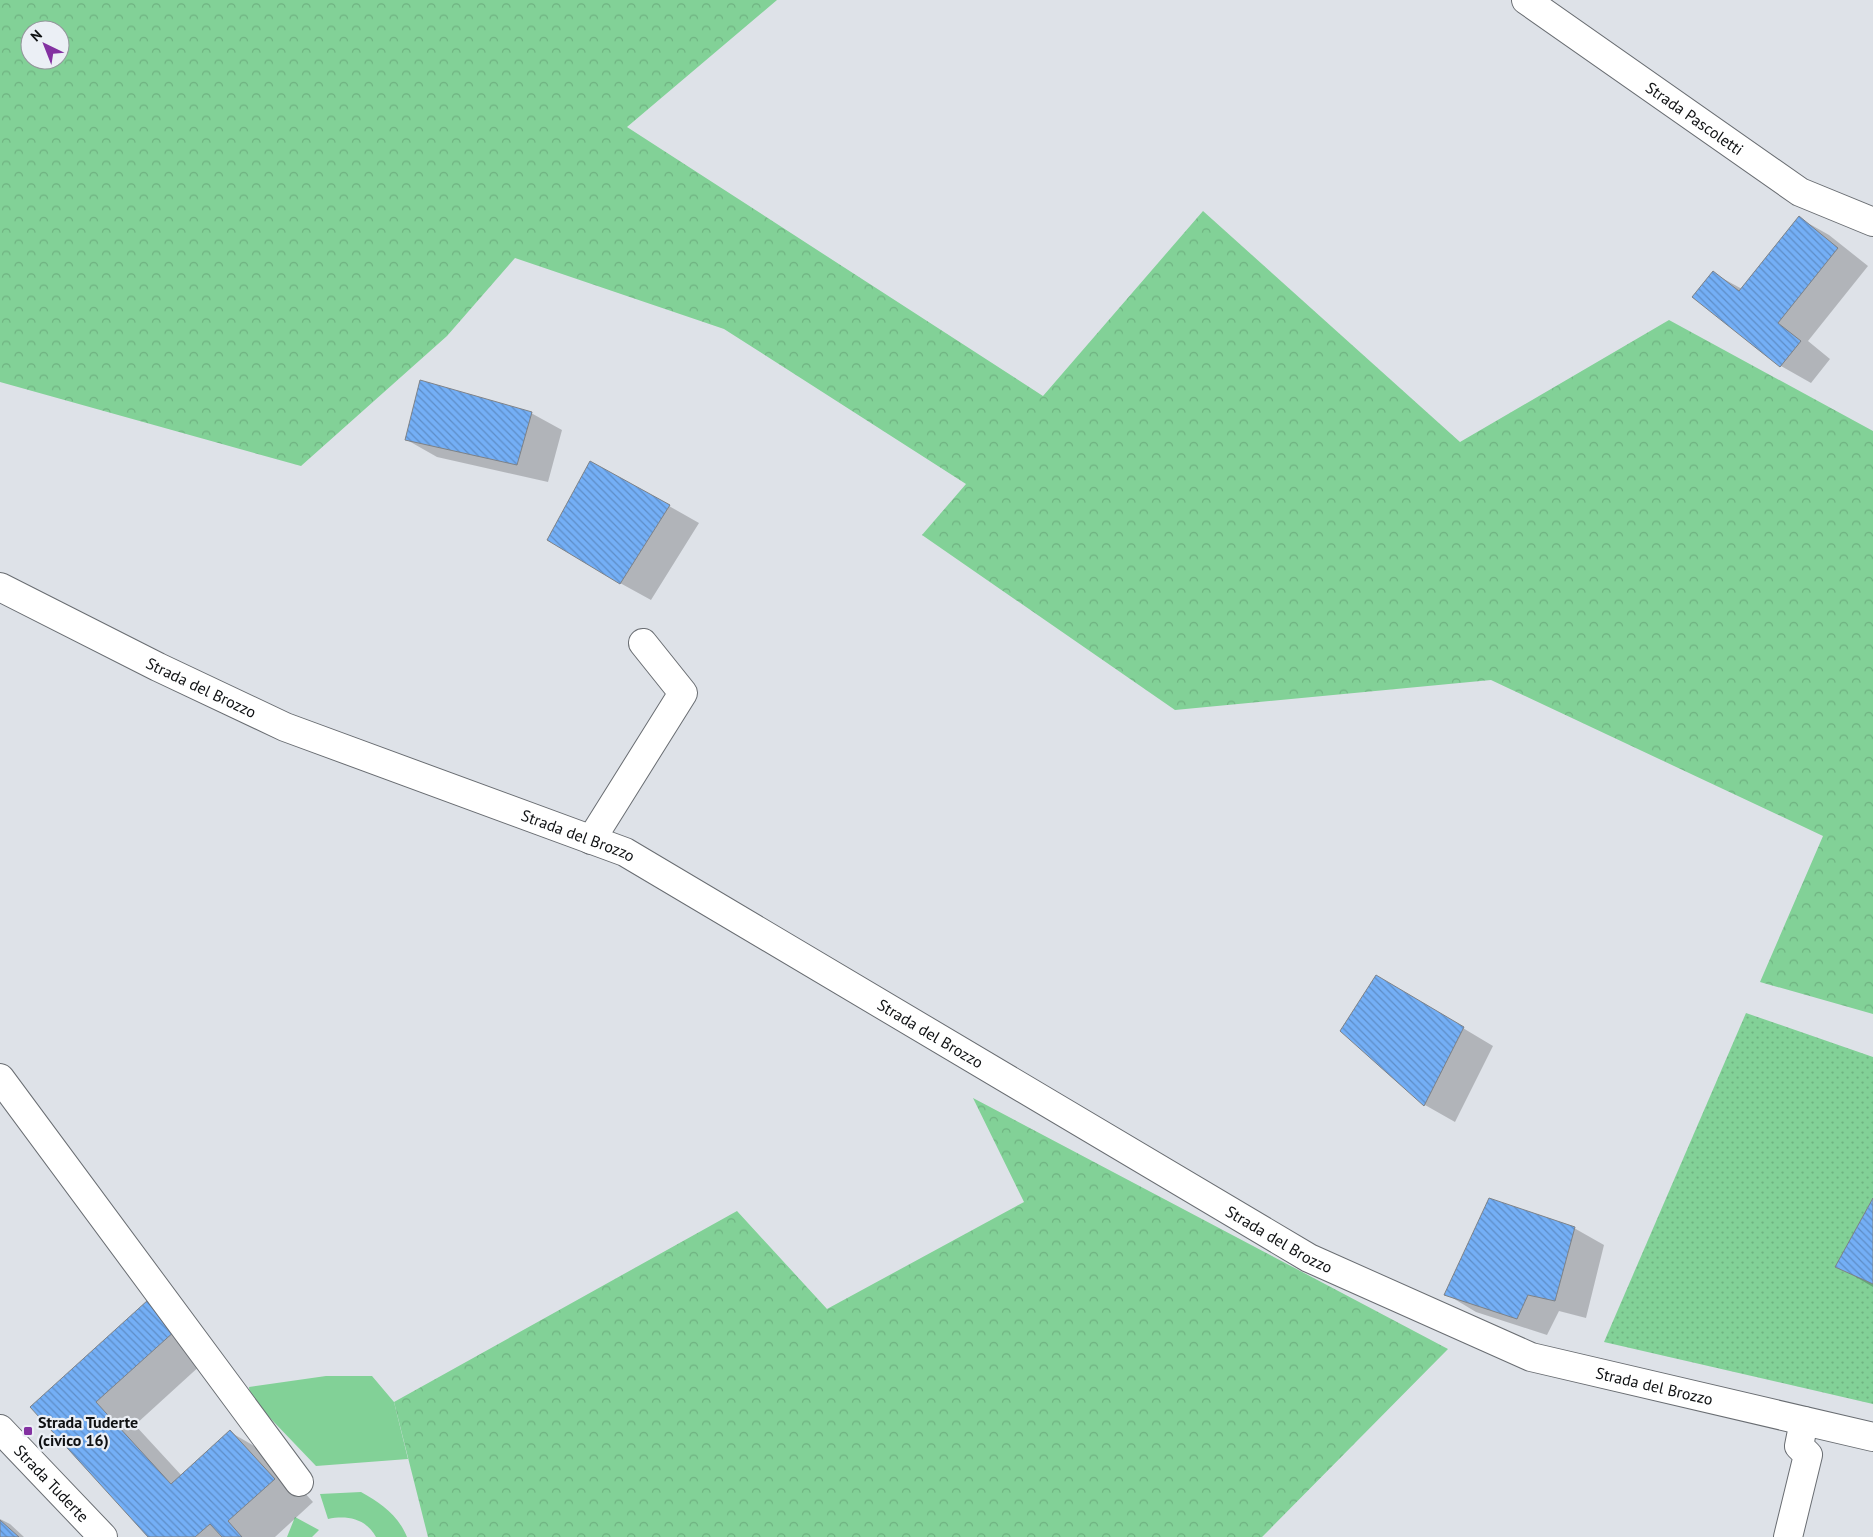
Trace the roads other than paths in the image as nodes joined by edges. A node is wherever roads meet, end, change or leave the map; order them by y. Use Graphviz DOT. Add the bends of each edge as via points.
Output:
graph roads {
  1 [pos="1526,0"];
  2 [pos="1873,222"];
  3 [pos="0,587"];
  4 [pos="643,643"];
  5 [pos="591,840"];
  6 [pos="0,1078"];
  7 [pos="1804,1421"];
  8 [pos="0,1429"];
  9 [pos="1873,1437"];
  10 [pos="299,1482"];
  11 [pos="103,1537"];
  12 [pos="1788,1537"];
  1 -- 2 [label="street, Strada Pascoletti" via="1800,192"];
  3 -- 5 [label="street, Strada del Brozzo" via="285,727"];
  4 -- 5 [label="street" via="682,693"];
  5 -- 7 [label="street, Strada del Brozzo" via="624,852 1309,1258 1531,1357"];
  6 -- 10 [label="street"];
  7 -- 9 [label="street, Strada del Brozzo"];
  7 -- 12 [label="street" via="1799,1446 1808,1455"];
  8 -- 11 [label="street, Strada Tuderte"];
}
